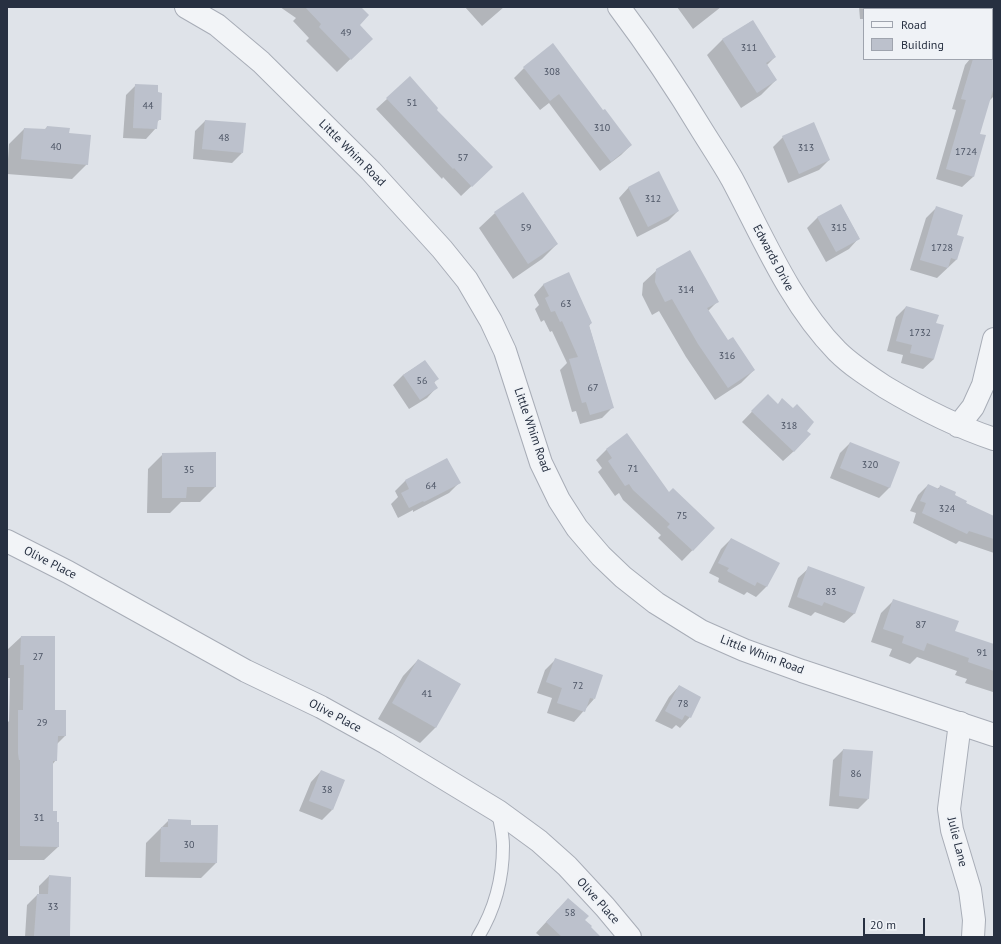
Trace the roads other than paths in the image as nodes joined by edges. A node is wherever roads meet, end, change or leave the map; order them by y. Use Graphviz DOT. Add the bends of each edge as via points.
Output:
graph roads {
  1 [pos="186,7"];
  2 [pos="619,7"];
  3 [pos="994,339"];
  4 [pos="958,426"];
  5 [pos="994,439"];
  6 [pos="7,541"];
  7 [pos="960,723"];
  8 [pos="994,735"];
  9 [pos="498,810"];
  10 [pos="478,937"];
  11 [pos="630,937"];
  12 [pos="973,937"];
  1 -- 7 [label="street, Little Whim Road" via="217,25 261,62 371,171 447,255 492,321 541,463 559,500 577,528 623,577 656,603 702,631 744,650"];
  2 -- 4 [label="street, Edwards Drive" via="681,96 731,177 797,302 814,326 838,352 866,375 916,406"];
  3 -- 4 [label="street" via="983,385 973,407"];
  4 -- 5 [label="street, Edwards Drive"];
  6 -- 9 [label="street, Olive Place" via="246,671 321,707"];
  7 -- 8 [label="street, Little Whim Road"];
  7 -- 12 [label="street, Julie Lane" via="949,809 952,830 970,890 974,920"];
  9 -- 10 [label="lane" via="503,844 502,873 495,901"];
  9 -- 11 [label="street, Olive Place" via="539,840 567,866"];
}
